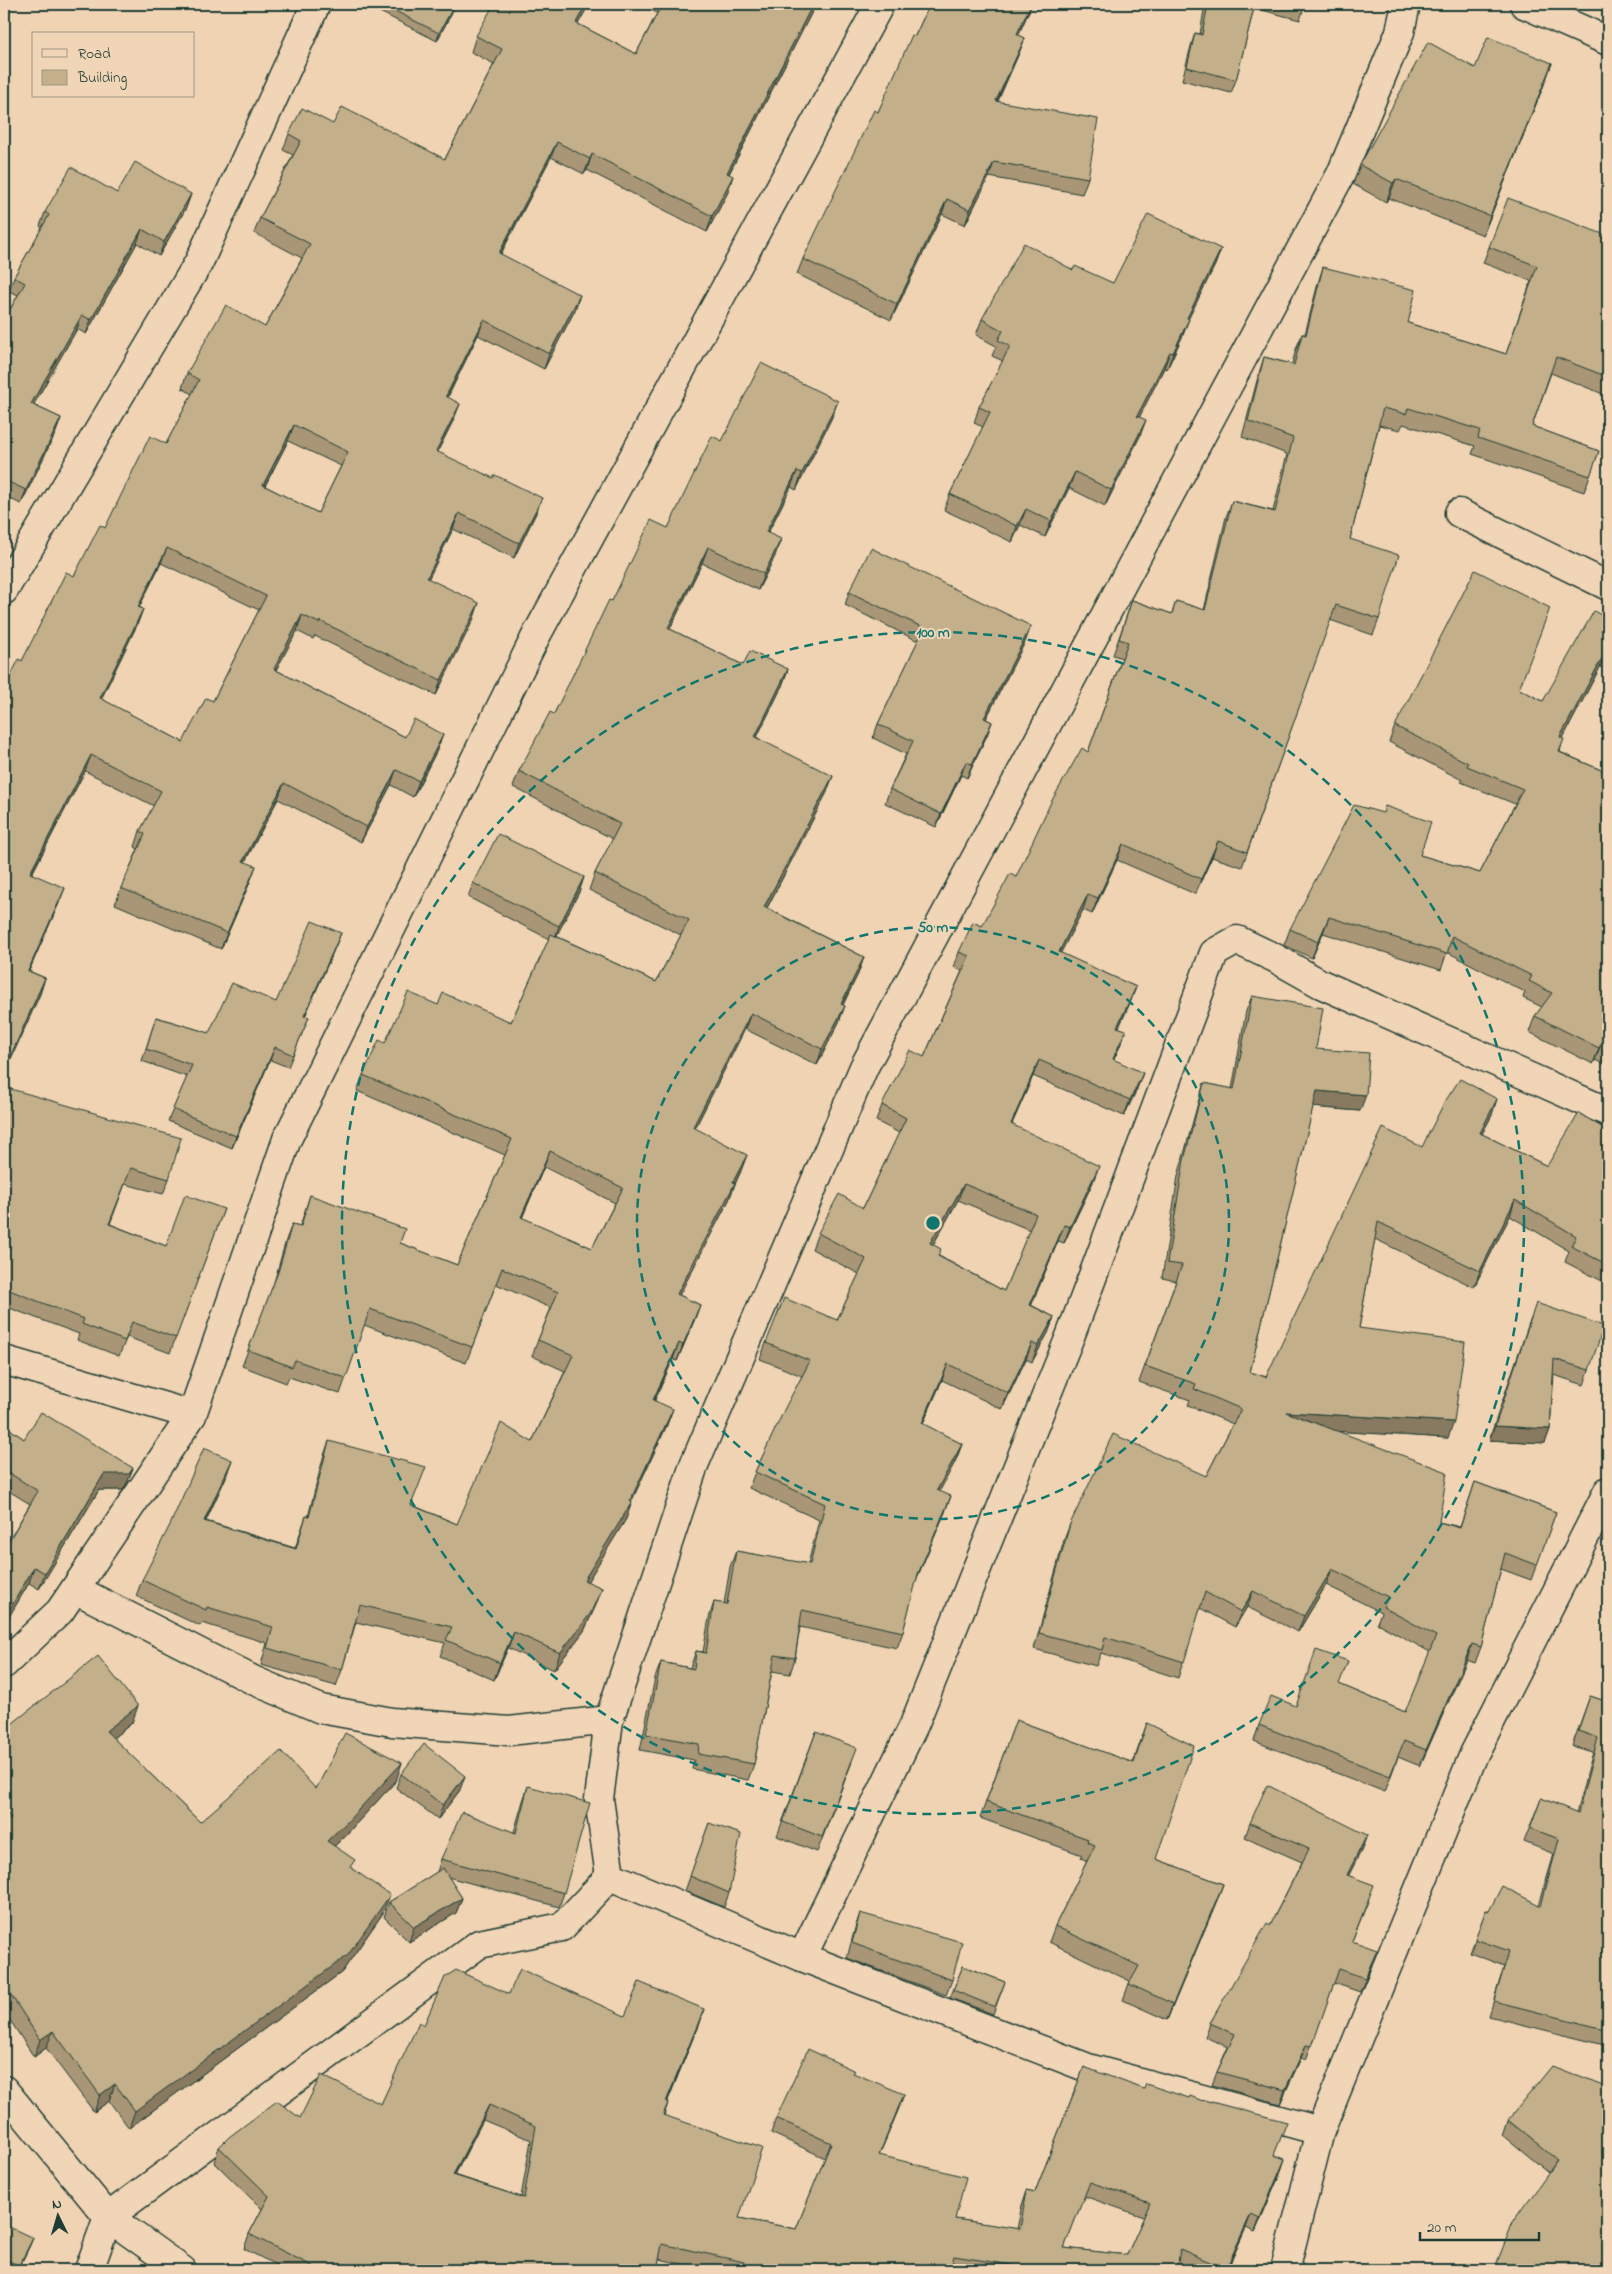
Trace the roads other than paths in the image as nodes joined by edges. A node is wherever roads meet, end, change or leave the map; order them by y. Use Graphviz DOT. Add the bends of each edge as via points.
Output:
graph roads {
  1 [pos="316,4"];
  2 [pos="880,4"];
  3 [pos="1406,4"];
  4 [pos="1524,4"];
  5 [pos="1608,42"];
  6 [pos="1458,513"];
  7 [pos="1608,586"];
  8 [pos="4,590"];
  9 [pos="1608,1112"];
  10 [pos="4,1360"];
  11 [pos="192,1415"];
  12 [pos="1608,1491"];
  13 [pos="75,1589"];
  14 [pos="4,1664"];
  15 [pos="609,1720"];
  16 [pos="610,1876"];
  17 [pos="802,1957"];
  18 [pos="4,2090"];
  19 [pos="1320,2131"];
  20 [pos="108,2217"];
  21 [pos="89,2270"];
  22 [pos="182,2270"];
  23 [pos="1285,2270"];
  1 -- 8 [label="street" via="199,262"];
  2 -- 11 [label="street" via="537,634 287,1139"];
  3 -- 15 [label="street" via="1400,32 1341,174 864,1067 694,1465"];
  4 -- 5 [label="street"];
  6 -- 7 [label="street"];
  9 -- 17 [label="street" via="1321,984 1237,940 1214,953 1074,1325 914,1725"];
  10 -- 11 [label="street"];
  11 -- 13 [label="street"];
  12 -- 19 [label="street" via="1474,1754"];
  13 -- 14 [label="street" via="60,1611"];
  13 -- 15 [label="street" via="255,1681 321,1709 392,1722 509,1731"];
  15 -- 16 [label="street" via="598,1799"];
  16 -- 17 [label="street"];
  16 -- 20 [label="street" via="562,1927 479,1944"];
  17 -- 19 [label="street" via="1088,2068"];
  18 -- 20 [label="street"];
  19 -- 23 [label="street"];
  20 -- 21 [label="street"];
  20 -- 22 [label="street"];
}
